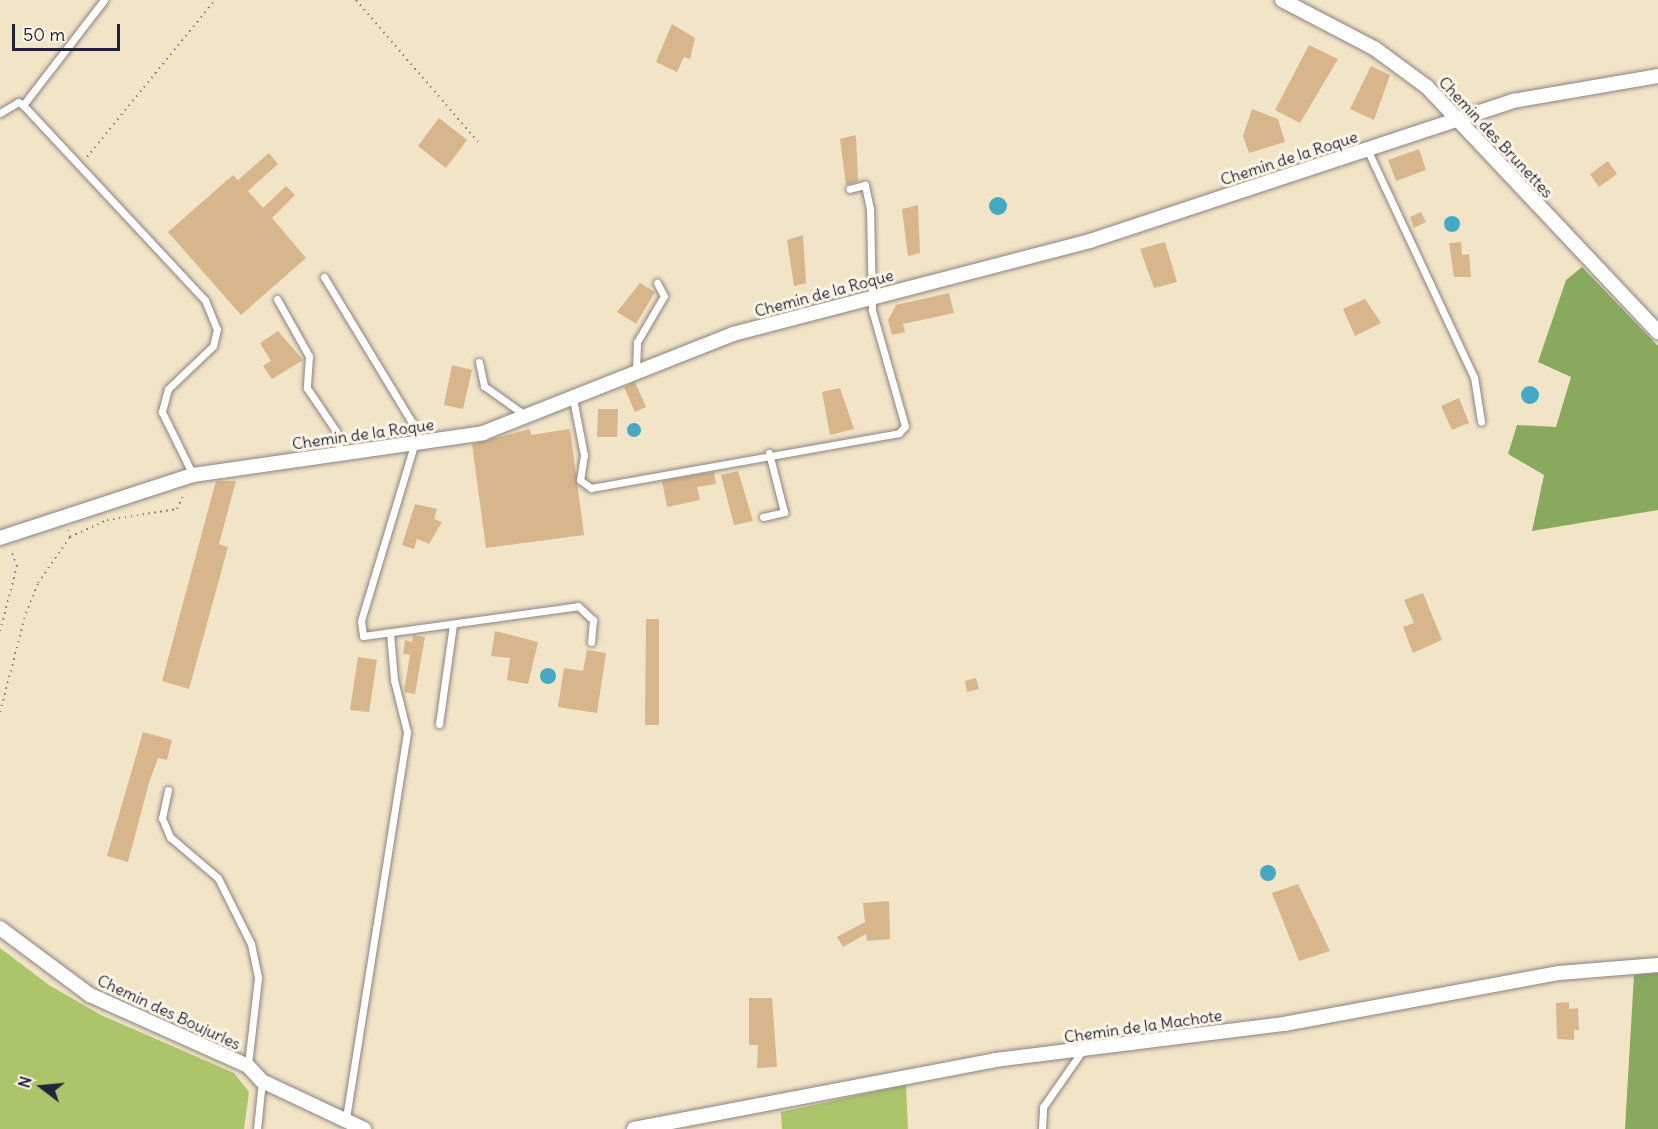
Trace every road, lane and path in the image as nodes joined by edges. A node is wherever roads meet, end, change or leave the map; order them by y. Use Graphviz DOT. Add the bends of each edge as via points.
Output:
graph roads {
  1 [pos="104,0"];
  2 [pos="215,0"];
  3 [pos="356,0"];
  4 [pos="1282,0"];
  5 [pos="1658,76"];
  6 [pos="23,105"];
  7 [pos="0,113"];
  8 [pos="1455,120"];
  9 [pos="478,142"];
  10 [pos="1367,149"];
  11 [pos="80,166"];
  12 [pos="849,189"];
  13 [pos="324,277"];
  14 [pos="657,283"];
  15 [pos="873,297"];
  16 [pos="277,299"];
  17 [pos="1658,332"];
  18 [pos="479,362"];
  19 [pos="636,371"];
  20 [pos="573,399"];
  21 [pos="528,418"];
  22 [pos="1481,421"];
  23 [pos="412,443"];
  24 [pos="769,453"];
  25 [pos="341,454"];
  26 [pos="187,477"];
  27 [pos="763,517"];
  28 [pos="65,519"];
  29 [pos="70,537"];
  30 [pos="5,541"];
  31 [pos="453,624"];
  32 [pos="0,631"];
  33 [pos="390,633"];
  34 [pos="591,642"];
  35 [pos="0,712"];
  36 [pos="439,724"];
  37 [pos="168,790"];
  38 [pos="0,928"];
  39 [pos="1658,965"];
  40 [pos="1082,1051"];
  41 [pos="248,1066"];
  42 [pos="262,1081"];
  43 [pos="346,1118"];
  44 [pos="257,1129"];
  45 [pos="364,1129"];
  46 [pos="634,1129"];
  47 [pos="1042,1129"];
  1 -- 6 [label="lane"];
  2 -- 11 [label="path"];
  3 -- 9 [label="path"];
  4 -- 8 [label="street, Chemin des Brunettes" via="1397,64"];
  5 -- 8 [label="street, Chemin de la Roque" via="1513,101"];
  6 -- 7 [label="lane"];
  6 -- 11 [label="lane"];
  8 -- 10 [label="street, Chemin de la Roque"];
  8 -- 17 [label="street, Chemin des Brunettes"];
  10 -- 15 [label="street, Chemin de la Roque" via="1090,241"];
  10 -- 22 [label="lane" via="1474,377"];
  11 -- 26 [label="lane" via="205,300 216,329 213,346 168,389 162,412"];
  12 -- 15 [label="lane" via="865,184"];
  13 -- 23 [label="lane" via="418,432"];
  14 -- 19 [label="lane" via="664,296 637,342"];
  15 -- 19 [label="street, Chemin de la Roque" via="733,334"];
  15 -- 24 [label="lane" via="872,310 905,426 849,445 828,441"];
  16 -- 25 [label="lane" via="309,356 308,388 336,431"];
  18 -- 21 [label="lane" via="484,386"];
  19 -- 20 [label="street, Chemin de la Roque"];
  20 -- 21 [label="street, Chemin de la Roque"];
  20 -- 24 [label="lane" via="584,455 580,480 591,488"];
  21 -- 23 [label="street, Chemin de la Roque" via="483,433"];
  23 -- 25 [label="street, Chemin de la Roque"];
  23 -- 33 [label="lane" via="361,621 363,636"];
  24 -- 27 [label="lane" via="784,512"];
  25 -- 26 [label="street, Chemin de la Roque"];
  26 -- 28 [label="street, Chemin de la Roque"];
  26 -- 29 [label="path" via="177,509 107,520"];
  28 -- 29 [label="path"];
  28 -- 30 [label="street, Chemin de la Roque"];
  29 -- 35 [label="path" via="30,603"];
  30 -- 32 [label="path" via="16,566"];
  31 -- 33 [label="lane"];
  31 -- 34 [label="lane" via="578,606 593,620"];
  31 -- 36 [label="lane"];
  33 -- 43 [label="lane" via="394,680 407,732"];
  37 -- 41 [label="lane" via="162,818 170,837 218,878 251,944 258,978"];
  38 -- 41 [label="street, Chemin des Boujurles" via="90,994"];
  39 -- 40 [label="street, Chemin de la Machote" via="1559,973 1284,1024"];
  40 -- 46 [label="street, Chemin de la Machote" via="995,1060"];
  40 -- 47 [label="lane" via="1043,1107"];
  41 -- 42 [label="street, Chemin des Boujurles"];
  42 -- 43 [label="street, Chemin des Boujurles"];
  42 -- 44 [label="lane"];
  43 -- 45 [label="street, Chemin des Boujurles"];
}
